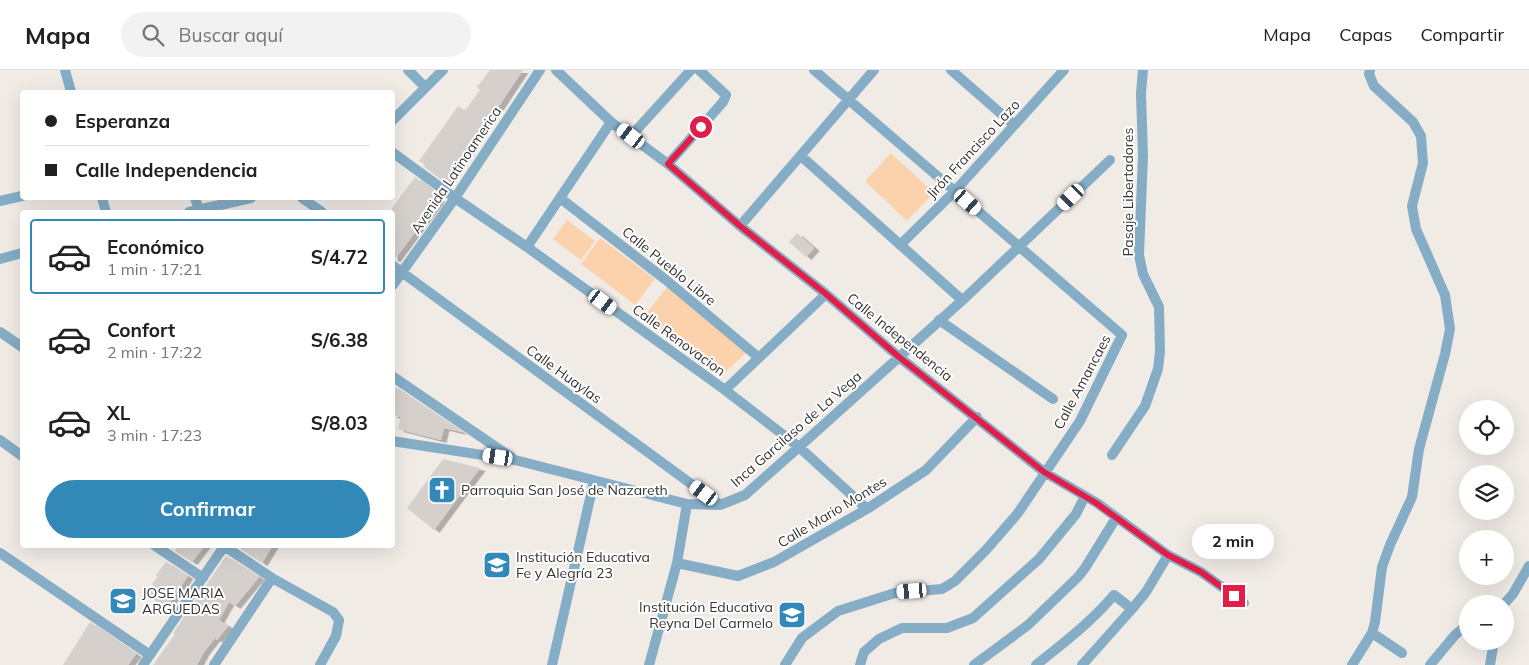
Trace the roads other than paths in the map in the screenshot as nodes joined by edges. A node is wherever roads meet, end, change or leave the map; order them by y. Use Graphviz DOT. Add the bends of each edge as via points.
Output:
graph roads {
  1 [pos="65,70"];
  2 [pos="408,70"];
  3 [pos="443,70"];
  4 [pos="540,70"];
  5 [pos="556,70"];
  6 [pos="691,70"];
  7 [pos="699,70"];
  8 [pos="814,70"];
  9 [pos="874,70"];
  10 [pos="951,70"];
  11 [pos="1064,70"];
  12 [pos="1143,70"];
  13 [pos="1370,70"];
  14 [pos="425,87"];
  15 [pos="70,90"];
  16 [pos="849,100"];
  17 [pos="395,118"];
  18 [pos="612,122"];
  19 [pos="1014,125"];
  20 [pos="631,136"];
  21 [pos="395,154"];
  22 [pos="801,156"];
  23 [pos="1110,160"];
  24 [pos="668,164"];
  25 [pos="955,191"];
  26 [pos="20,197"];
  27 [pos="455,198"];
  28 [pos="560,198"];
  29 [pos="241,200"];
  30 [pos="305,200"];
  31 [pos="0,202"];
  32 [pos="198,210"];
  33 [pos="319,210"];
  34 [pos="740,226"];
  35 [pos="900,245"];
  36 [pos="527,247"];
  37 [pos="1019,247"];
  38 [pos="20,254"];
  39 [pos="0,259"];
  40 [pos="395,267"];
  41 [pos="402,272"];
  42 [pos="395,282"];
  43 [pos="826,294"];
  44 [pos="962,300"];
  45 [pos="939,320"];
  46 [pos="0,332"];
  47 [pos="20,346"];
  48 [pos="758,357"];
  49 [pos="899,357"];
  50 [pos="395,378"];
  51 [pos="725,390"];
  52 [pos="1053,399"];
  53 [pos="977,417"];
  54 [pos="0,440"];
  55 [pos="395,441"];
  56 [pos="799,447"];
  57 [pos="20,455"];
  58 [pos="1112,455"];
  59 [pos="515,460"];
  60 [pos="1044,472"];
  61 [pos="594,481"];
  62 [pos="1085,496"];
  63 [pos="687,504"];
  64 [pos="720,505"];
  65 [pos="867,509"];
  66 [pos="1116,518"];
  67 [pos="158,548"];
  68 [pos="222,548"];
  69 [pos="228,548"];
  70 [pos="0,553"];
  71 [pos="1168,555"];
  72 [pos="677,563"];
  73 [pos="1529,566"];
  74 [pos="203,578"];
  75 [pos="272,578"];
  76 [pos="1512,595"];
  77 [pos="1244,603"];
  78 [pos="1132,609"];
  79 [pos="1459,632"];
  80 [pos="1372,633"];
  81 [pos="1492,650"];
  82 [pos="1402,653"];
  83 [pos="150,655"];
  84 [pos="143,665"];
  85 [pos="214,665"];
  86 [pos="320,665"];
  87 [pos="552,665"];
  88 [pos="649,665"];
  89 [pos="785,665"];
  90 [pos="860,665"];
  91 [pos="974,665"];
  92 [pos="1036,665"];
  93 [pos="1082,665"];
  94 [pos="1352,665"];
  95 [pos="1430,665"];
  96 [pos="1490,665"];
  1 -- 15 [label="street"];
  2 -- 14 [label="street"];
  3 -- 14 [label="street"];
  4 -- 27 [label="street, Avenida Latinoamerica"];
  5 -- 18 [label="street, Calle Independencia"];
  6 -- 20 [label="street"];
  7 -- 24 [label="street" via="726,95"];
  8 -- 16 [label="street, Calle Amancaes"];
  9 -- 16 [label="street"];
  10 -- 19 [label="street"];
  11 -- 19 [label="street, Jirón Francisco Lazo"];
  12 -- 58 [label="street, Pasaje Libertadores" via="1139,255 1159,307 1160,351 1158,368 1145,406"];
  13 -- 80 [label="street" via="1374,86 1413,122 1421,136 1423,163 1412,206 1414,222 1445,295 1450,329 1419,449 1412,497 1382,568"];
  14 -- 17 [label="street"];
  16 -- 22 [label="street"];
  16 -- 25 [label="street, Calle Amancaes"];
  18 -- 20 [label="street, Calle Independencia"];
  18 -- 28 [label="street"];
  19 -- 25 [label="street, Jirón Francisco Lazo"];
  20 -- 24 [label="street, Calle Independencia"];
  21 -- 27 [label="street, Calle Renovacion"];
  22 -- 34 [label="street"];
  22 -- 35 [label="street"];
  23 -- 37 [label="street, Inca Garcilaso de La Vega"];
  24 -- 34 [label="street, Calle Independencia"];
  25 -- 35 [label="street, Jirón Francisco Lazo"];
  25 -- 37 [label="street, Calle Amancaes"];
  26 -- 31 [label="street"];
  27 -- 36 [label="street, Calle Renovacion"];
  27 -- 41 [label="street, Avenida Latinoamerica"];
  28 -- 36 [label="street"];
  28 -- 48 [label="street, Calle Pueblo Libre"];
  29 -- 32 [label="street"];
  30 -- 33 [label="street"];
  34 -- 43 [label="street, Calle Independencia"];
  35 -- 44 [label="street"];
  36 -- 51 [label="street, Calle Renovacion"];
  37 -- 44 [label="street, Inca Garcilaso de La Vega"];
  37 -- 60 [label="street, Calle Amancaes" via="1122,335 1080,421"];
  38 -- 39 [label="street"];
  40 -- 41 [label="street, Calle Huaylas"];
  41 -- 42 [label="street, Avenida Latinoamerica"];
  41 -- 64 [label="street, Calle Huaylas"];
  43 -- 48 [label="street"];
  43 -- 49 [label="street, Calle Independencia"];
  44 -- 45 [label="street, Inca Garcilaso de La Vega"];
  45 -- 49 [label="street, Inca Garcilaso de La Vega"];
  45 -- 52 [label="street"];
  46 -- 47 [label="street"];
  48 -- 51 [label="street"];
  49 -- 53 [label="street, Calle Independencia"];
  49 -- 56 [label="street, Inca Garcilaso de La Vega"];
  50 -- 59 [label="street"];
  51 -- 56 [label="street, Calle Renovacion"];
  53 -- 60 [label="street, Calle Independencia"];
  53 -- 65 [label="street, Calle Mario Montes" via="926,470"];
  54 -- 57 [label="street"];
  55 -- 59 [label="street, Inca Garcilaso de La Vega"];
  56 -- 64 [label="street, Inca Garcilaso de La Vega" via="745,495"];
  56 -- 65 [label="street, Calle Renovacion"];
  59 -- 61 [label="street, Inca Garcilaso de La Vega"];
  60 -- 62 [label="street, Calle Independencia"];
  60 -- 89 [label="street, Calle Amancaes" via="1018,513 955,581 942,589 895,593 838,611 802,638"];
  61 -- 63 [label="street, Inca Garcilaso de La Vega"];
  61 -- 87 [label="street"];
  62 -- 66 [label="street, Calle Independencia"];
  62 -- 90 [label="street" via="1076,514 1038,559 972,618 947,628 902,628 879,639 864,652"];
  63 -- 64 [label="street, Inca Garcilaso de La Vega"];
  63 -- 72 [label="street"];
  65 -- 72 [label="street, Calle Mario Montes" via="774,562 738,576"];
  66 -- 71 [label="street, Calle Independencia"];
  66 -- 91 [label="street" via="1078,577 1028,624"];
  67 -- 74 [label="street"];
  68 -- 74 [label="street"];
  69 -- 75 [label="street"];
  70 -- 83 [label="street"];
  71 -- 77 [label="street, Calle Independencia" via="1201,572"];
  71 -- 78 [label="street"];
  72 -- 88 [label="street"];
  73 -- 76 [label="street"];
  74 -- 83 [label="street"];
  75 -- 85 [label="street"];
  75 -- 86 [label="street" via="333,612 339,620 336,636"];
  78 -- 92 [label="street" via="1114,595 1099,613"];
  78 -- 93 [label="street"];
  79 -- 95 [label="street"];
  80 -- 82 [label="street"];
  80 -- 94 [label="street"];
  81 -- 96 [label="street"];
  83 -- 84 [label="street"];
}
